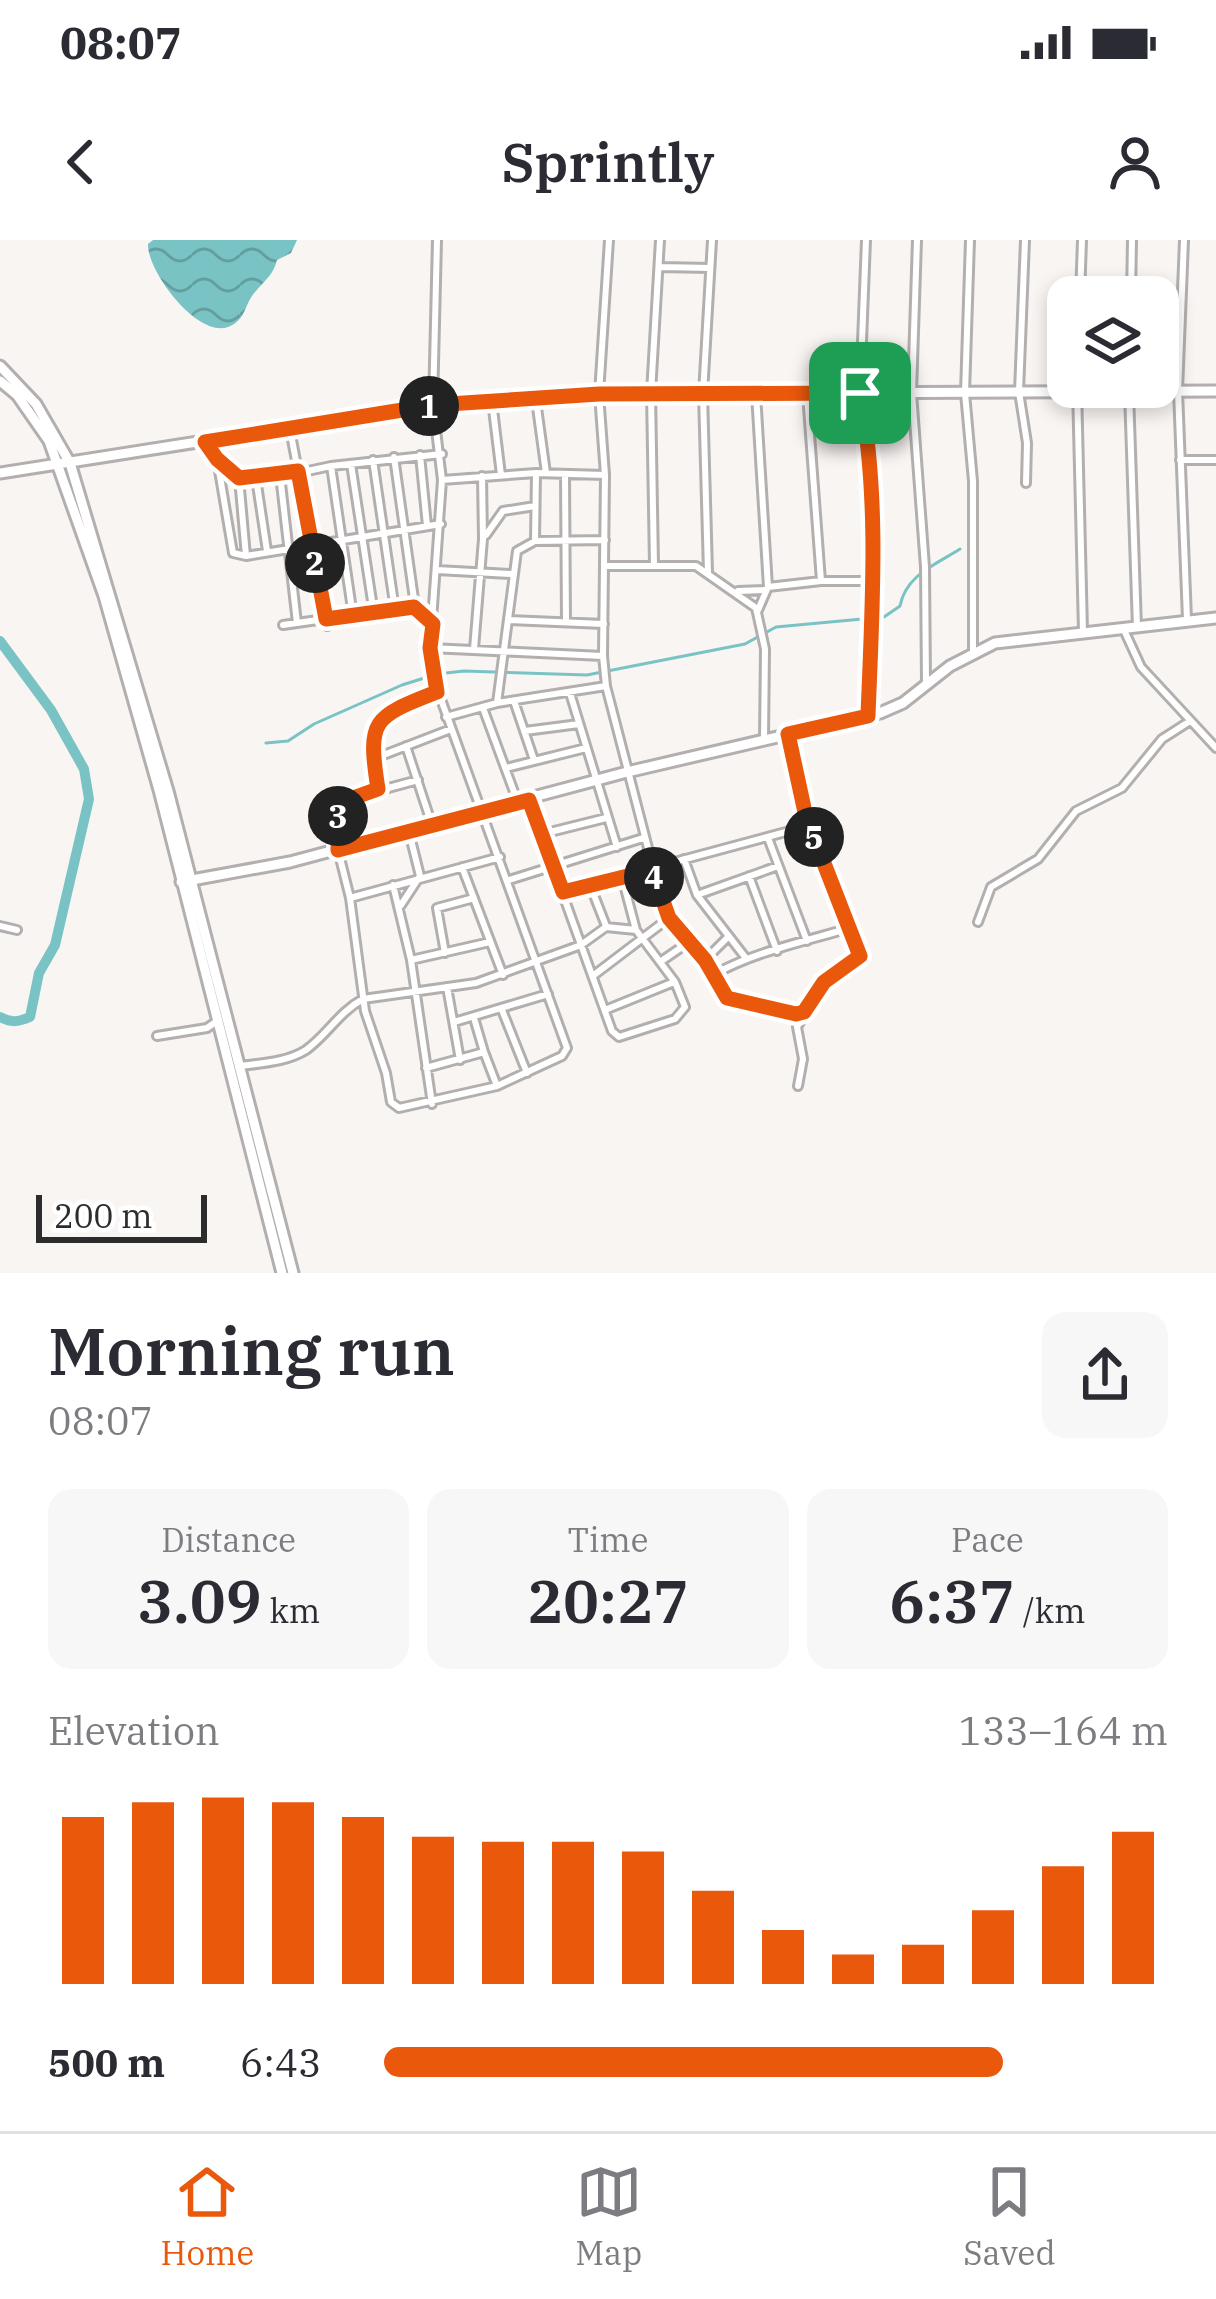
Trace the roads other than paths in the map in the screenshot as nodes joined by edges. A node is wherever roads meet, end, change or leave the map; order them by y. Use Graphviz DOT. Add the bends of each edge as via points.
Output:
graph roads {
  1 [pos="437,240"];
  2 [pos="609,240"];
  3 [pos="660,240"];
  4 [pos="712,240"];
  5 [pos="866,240"];
  6 [pos="917,240"];
  7 [pos="970,240"];
  8 [pos="1025,240"];
  9 [pos="1082,240"];
  10 [pos="1132,240"];
  11 [pos="1184,240"];
  12 [pos="660,267"];
  13 [pos="710,268"];
  14 [pos="1081,276"];
  15 [pos="1131,276"];
  16 [pos="0,366"];
  17 [pos="1179,367"];
  18 [pos="0,381"];
  19 [pos="1047,391"];
  20 [pos="1216,391"];
  21 [pos="1019,392"];
  22 [pos="1179,392"];
  23 [pos="860,393"];
  24 [pos="912,393"];
  25 [pos="965,393"];
  26 [pos="599,394"];
  27 [pos="651,394"];
  28 [pos="703,394"];
  29 [pos="756,394"];
  30 [pos="807,394"];
  31 [pos="536,399"];
  32 [pos="492,401"];
  33 [pos="433,405"];
  34 [pos="1077,408"];
  35 [pos="1130,408"];
  36 [pos="1178,408"];
  37 [pos="289,426"];
  38 [pos="205,442"];
  39 [pos="442,454"];
  40 [pos="420,455"];
  41 [pos="394,457"];
  42 [pos="217,459"];
  43 [pos="373,460"];
  44 [pos="1180,460"];
  45 [pos="1216,460"];
  46 [pos="64,464"];
  47 [pos="351,464"];
  48 [pos="331,466"];
  49 [pos="298,471"];
  50 [pos="0,473"];
  51 [pos="536,473"];
  52 [pos="546,473"];
  53 [pos="565,474"];
  54 [pos="280,475"];
  55 [pos="500,475"];
  56 [pos="605,475"];
  57 [pos="482,476"];
  58 [pos="239,478"];
  59 [pos="256,478"];
  60 [pos="442,479"];
  61 [pos="1026,483"];
  62 [pos="484,506"];
  63 [pos="535,506"];
  64 [pos="503,511"];
  65 [pos="441,524"];
  66 [pos="427,526"];
  67 [pos="403,528"];
  68 [pos="382,532"];
  69 [pos="362,536"];
  70 [pos="483,538"];
  71 [pos="340,539"];
  72 [pos="605,540"];
  73 [pos="536,541"];
  74 [pos="566,541"];
  75 [pos="312,544"];
  76 [pos="288,549"];
  77 [pos="267,552"];
  78 [pos="246,556"];
  79 [pos="654,565"];
  80 [pos="604,566"];
  81 [pos="480,571"];
  82 [pos="708,572"];
  83 [pos="511,574"];
  84 [pos="436,575"];
  85 [pos="414,581"];
  86 [pos="821,581"];
  87 [pos="871,581"];
  88 [pos="766,589"];
  89 [pos="735,591"];
  90 [pos="414,607"];
  91 [pos="395,610"];
  92 [pos="758,610"];
  93 [pos="374,614"];
  94 [pos="353,616"];
  95 [pos="1216,618"];
  96 [pos="509,620"];
  97 [pos="1187,620"];
  98 [pos="297,622"];
  99 [pos="326,622"];
  100 [pos="566,622"];
  101 [pos="433,624"];
  102 [pos="604,624"];
  103 [pos="283,625"];
  104 [pos="1137,628"];
  105 [pos="1124,630"];
  106 [pos="1083,635"];
  107 [pos="430,648"];
  108 [pos="474,649"];
  109 [pos="506,650"];
  110 [pos="973,652"];
  111 [pos="603,656"];
  112 [pos="926,685"];
  113 [pos="606,686"];
  114 [pos="437,692"];
  115 [pos="570,693"];
  116 [pos="514,700"];
  117 [pos="497,703"];
  118 [pos="483,708"];
  119 [pos="868,716"];
  120 [pos="446,717"];
  121 [pos="1190,722"];
  122 [pos="579,724"];
  123 [pos="451,729"];
  124 [pos="525,731"];
  125 [pos="788,734"];
  126 [pos="764,739"];
  127 [pos="406,746"];
  128 [pos="586,748"];
  129 [pos="1216,748"];
  130 [pos="373,759"];
  131 [pos="534,760"];
  132 [pos="506,768"];
  133 [pos="627,772"];
  134 [pos="418,780"];
  135 [pos="596,782"];
  136 [pos="378,789"];
  137 [pos="524,801"];
  138 [pos="484,813"];
  139 [pos="606,818"];
  140 [pos="810,825"];
  141 [pos="432,826"];
  142 [pos="409,832"];
  143 [pos="542,834"];
  144 [pos="768,837"];
  145 [pos="644,838"];
  146 [pos="616,847"];
  147 [pos="338,850"];
  148 [pos="500,856"];
  149 [pos="684,859"];
  150 [pos="554,864"];
  151 [pos="779,866"];
  152 [pos="462,867"];
  153 [pos="652,870"];
  154 [pos="749,875"];
  155 [pos="420,876"];
  156 [pos="622,877"];
  157 [pos="509,880"];
  158 [pos="187,881"];
  159 [pos="393,884"];
  160 [pos="590,884"];
  161 [pos="563,892"];
  162 [pos="697,895"];
  163 [pos="350,898"];
  164 [pos="474,898"];
  165 [pos="401,905"];
  166 [pos="669,918"];
  167 [pos="978,922"];
  168 [pos="0,926"];
  169 [pos="606,927"];
  170 [pos="850,928"];
  171 [pos="636,930"];
  172 [pos="17,931"];
  173 [pos="729,936"];
  174 [pos="641,939"];
  175 [pos="491,941"];
  176 [pos="808,941"];
  177 [pos="689,942"];
  178 [pos="581,945"];
  179 [pos="777,952"];
  180 [pos="445,953"];
  181 [pos="745,957"];
  182 [pos="411,960"];
  183 [pos="705,960"];
  184 [pos="536,962"];
  185 [pos="660,962"];
  186 [pos="715,974"];
  187 [pos="503,975"];
  188 [pos="594,975"];
  189 [pos="675,982"];
  190 [pos="447,987"];
  191 [pos="416,991"];
  192 [pos="548,994"];
  193 [pos="363,999"];
  194 [pos="502,1010"];
  195 [pos="605,1010"];
  196 [pos="804,1012"];
  197 [pos="474,1018"];
  198 [pos="217,1021"];
  199 [pos="454,1022"];
  200 [pos="157,1036"];
  201 [pos="484,1052"];
  202 [pos="460,1060"];
  203 [pos="241,1066"];
  204 [pos="426,1068"];
  205 [pos="527,1073"];
  206 [pos="497,1086"];
  207 [pos="798,1086"];
  208 [pos="432,1104"];
  209 [pos="282,1273"];
  210 [pos="292,1273"];
  1 -- 33 [label="street"];
  2 -- 26 [label="street"];
  3 -- 12 [label="street"];
  4 -- 13 [label="street"];
  5 -- 23 [label="street"];
  6 -- 24 [label="street"];
  7 -- 25 [label="street"];
  8 -- 21 [label="street"];
  9 -- 14 [label="street"];
  10 -- 15 [label="street"];
  11 -- 17 [label="street"];
  12 -- 13 [label="street"];
  12 -- 27 [label="street"];
  13 -- 28 [label="street"];
  16 -- 46 [label="street" via="36,404"];
  18 -- 46 [label="street"];
  19 -- 21 [label="street"];
  20 -- 22 [label="street"];
  21 -- 25 [label="street"];
  21 -- 61 [label="street"];
  23 -- 24 [label="street"];
  23 -- 30 [label="street"];
  23 -- 87 [label="street" via="870,448"];
  24 -- 25 [label="street"];
  24 -- 112 [label="street"];
  25 -- 110 [label="street"];
  26 -- 27 [label="street"];
  26 -- 31 [label="street"];
  26 -- 56 [label="street"];
  27 -- 28 [label="street"];
  27 -- 79 [label="street"];
  28 -- 29 [label="street"];
  28 -- 82 [label="street"];
  29 -- 30 [label="street"];
  29 -- 88 [label="street"];
  30 -- 86 [label="street"];
  31 -- 32 [label="street"];
  31 -- 52 [label="street"];
  32 -- 33 [label="street"];
  32 -- 55 [label="street"];
  33 -- 37 [label="street"];
  33 -- 39 [label="street"];
  34 -- 106 [label="street"];
  35 -- 104 [label="street"];
  36 -- 44 [label="street"];
  37 -- 38 [label="street"];
  37 -- 49 [label="street"];
  38 -- 42 [label="street"];
  38 -- 46 [label="street"];
  39 -- 40 [label="street"];
  39 -- 60 [label="street"];
  40 -- 41 [label="street"];
  40 -- 66 [label="street"];
  41 -- 43 [label="street"];
  41 -- 67 [label="street"];
  42 -- 58 [label="street"];
  42 -- 78 [label="street" via="233,553"];
  43 -- 47 [label="street"];
  43 -- 68 [label="street"];
  44 -- 45 [label="street"];
  44 -- 97 [label="street"];
  46 -- 50 [label="street"];
  46 -- 158 [label="street"];
  47 -- 48 [label="street"];
  47 -- 69 [label="street"];
  48 -- 49 [label="street"];
  48 -- 71 [label="street"];
  49 -- 54 [label="street"];
  49 -- 75 [label="street"];
  51 -- 52 [label="street"];
  51 -- 55 [label="street"];
  51 -- 63 [label="street"];
  52 -- 53 [label="street"];
  53 -- 56 [label="street"];
  53 -- 74 [label="street"];
  54 -- 59 [label="street"];
  54 -- 76 [label="street"];
  55 -- 57 [label="street"];
  56 -- 72 [label="street"];
  57 -- 60 [label="street"];
  57 -- 62 [label="street"];
  58 -- 59 [label="street"];
  58 -- 78 [label="street"];
  59 -- 77 [label="street"];
  60 -- 65 [label="street"];
  62 -- 64 [label="street"];
  62 -- 70 [label="street"];
  63 -- 64 [label="street"];
  63 -- 73 [label="street"];
  64 -- 70 [label="street"];
  65 -- 66 [label="street"];
  65 -- 84 [label="street"];
  66 -- 67 [label="street"];
  67 -- 68 [label="street"];
  67 -- 85 [label="street"];
  68 -- 69 [label="street"];
  68 -- 91 [label="street"];
  69 -- 71 [label="street"];
  69 -- 93 [label="street"];
  70 -- 81 [label="street"];
  71 -- 75 [label="street"];
  71 -- 94 [label="street"];
  72 -- 74 [label="street"];
  72 -- 80 [label="street"];
  73 -- 74 [label="street"];
  73 -- 83 [label="street" via="517,550"];
  74 -- 100 [label="street"];
  75 -- 76 [label="street"];
  75 -- 99 [label="street"];
  76 -- 77 [label="street"];
  76 -- 98 [label="street"];
  77 -- 78 [label="street"];
  79 -- 80 [label="street"];
  79 -- 82 [label="street"];
  80 -- 102 [label="street"];
  81 -- 83 [label="street"];
  81 -- 84 [label="street"];
  81 -- 108 [label="street"];
  82 -- 89 [label="street"];
  83 -- 96 [label="street"];
  84 -- 85 [label="street"];
  84 -- 101 [label="street"];
  85 -- 90 [label="street"];
  86 -- 87 [label="street"];
  86 -- 88 [label="street"];
  87 -- 119 [label="street"];
  88 -- 89 [label="street"];
  88 -- 92 [label="street"];
  89 -- 92 [label="street"];
  90 -- 91 [label="street"];
  90 -- 101 [label="street"];
  91 -- 93 [label="street"];
  92 -- 126 [label="street"];
  93 -- 94 [label="street"];
  94 -- 99 [label="street"];
  95 -- 97 [label="street"];
  96 -- 100 [label="street"];
  96 -- 109 [label="street"];
  97 -- 104 [label="street"];
  98 -- 99 [label="street"];
  98 -- 103 [label="street"];
  100 -- 102 [label="street"];
  101 -- 107 [label="street"];
  102 -- 111 [label="street"];
  104 -- 105 [label="street"];
  105 -- 106 [label="street"];
  105 -- 121 [label="street" via="1141,667"];
  106 -- 110 [label="street"];
  107 -- 108 [label="street"];
  107 -- 114 [label="street"];
  108 -- 109 [label="street"];
  109 -- 111 [label="street"];
  109 -- 117 [label="street"];
  110 -- 112 [label="street"];
  111 -- 113 [label="street"];
  112 -- 119 [label="street"];
  113 -- 115 [label="street"];
  113 -- 133 [label="street"];
  114 -- 120 [label="street"];
  114 -- 130 [label="street" via="383,716"];
  115 -- 116 [label="street"];
  115 -- 122 [label="street"];
  116 -- 117 [label="street"];
  116 -- 124 [label="street"];
  117 -- 118 [label="street"];
  118 -- 120 [label="street"];
  118 -- 132 [label="street"];
  119 -- 125 [label="street"];
  120 -- 123 [label="street"];
  121 -- 129 [label="street"];
  121 -- 167 [label="street" via="1162,739 1122,788 1069,817 1038,859 991,886"];
  122 -- 124 [label="street"];
  122 -- 128 [label="street"];
  123 -- 127 [label="street"];
  123 -- 138 [label="street"];
  124 -- 131 [label="street"];
  125 -- 126 [label="street"];
  125 -- 140 [label="street"];
  126 -- 133 [label="street"];
  127 -- 130 [label="street"];
  127 -- 134 [label="street"];
  128 -- 131 [label="street"];
  128 -- 135 [label="street"];
  130 -- 136 [label="street"];
  131 -- 132 [label="street"];
  132 -- 137 [label="street"];
  133 -- 135 [label="street"];
  133 -- 145 [label="street"];
  134 -- 136 [label="street"];
  134 -- 141 [label="street"];
  135 -- 137 [label="street"];
  135 -- 139 [label="street"];
  136 -- 147 [label="street" via="339,803"];
  137 -- 138 [label="street"];
  137 -- 143 [label="street"];
  138 -- 141 [label="street"];
  138 -- 148 [label="street"];
  139 -- 143 [label="street"];
  139 -- 146 [label="street"];
  140 -- 144 [label="street"];
  140 -- 170 [label="street"];
  141 -- 142 [label="street"];
  142 -- 147 [label="street"];
  142 -- 155 [label="street"];
  143 -- 150 [label="street"];
  144 -- 149 [label="street"];
  144 -- 151 [label="street"];
  145 -- 146 [label="street"];
  145 -- 153 [label="street"];
  146 -- 150 [label="street"];
  147 -- 158 [label="street"];
  147 -- 163 [label="street"];
  148 -- 152 [label="street"];
  148 -- 157 [label="street"];
  149 -- 153 [label="street"];
  149 -- 162 [label="street"];
  150 -- 157 [label="street"];
  150 -- 161 [label="street"];
  151 -- 154 [label="street"];
  151 -- 176 [label="street"];
  152 -- 155 [label="street"];
  152 -- 164 [label="street"];
  153 -- 156 [label="street"];
  153 -- 166 [label="street"];
  154 -- 162 [label="street"];
  154 -- 179 [label="street"];
  155 -- 159 [label="street"];
  155 -- 165 [label="street"];
  156 -- 160 [label="street"];
  156 -- 171 [label="street"];
  157 -- 184 [label="street"];
  158 -- 198 [label="street"];
  158 -- 203 [label="street"];
  159 -- 163 [label="street"];
  159 -- 165 [label="street"];
  160 -- 161 [label="street"];
  160 -- 169 [label="street"];
  161 -- 178 [label="street"];
  162 -- 173 [label="street"];
  163 -- 193 [label="street"];
  164 -- 175 [label="street"];
  164 -- 180 [label="street" via="437,908"];
  165 -- 182 [label="street"];
  166 -- 174 [label="street"];
  166 -- 177 [label="street"];
  168 -- 172 [label="street"];
  169 -- 171 [label="street"];
  169 -- 178 [label="street"];
  170 -- 176 [label="street"];
  170 -- 196 [label="street" via="860,956 824,982"];
  171 -- 174 [label="street"];
  173 -- 181 [label="street"];
  173 -- 183 [label="street"];
  174 -- 185 [label="street"];
  174 -- 188 [label="street"];
  175 -- 180 [label="street"];
  175 -- 187 [label="street"];
  176 -- 179 [label="street"];
  177 -- 183 [label="street"];
  177 -- 185 [label="street"];
  178 -- 184 [label="street"];
  178 -- 188 [label="street"];
  179 -- 181 [label="street"];
  180 -- 182 [label="street"];
  181 -- 186 [label="street"];
  182 -- 191 [label="street"];
  183 -- 186 [label="street"];
  184 -- 187 [label="street"];
  184 -- 192 [label="street"];
  185 -- 189 [label="street"];
  186 -- 196 [label="street" via="727,998"];
  187 -- 190 [label="street"];
  188 -- 195 [label="street"];
  189 -- 195 [label="street"];
  189 -- 195 [label="street" via="685,1007 675,1018 619,1037"];
  190 -- 191 [label="street"];
  190 -- 199 [label="street"];
  191 -- 193 [label="street"];
  191 -- 204 [label="street"];
  192 -- 194 [label="street"];
  192 -- 205 [label="street" via="567,1048"];
  193 -- 203 [label="street" via="305,1050"];
  193 -- 208 [label="street" via="391,1102"];
  194 -- 197 [label="street"];
  194 -- 205 [label="street"];
  196 -- 207 [label="street" via="796,1029"];
  197 -- 199 [label="street"];
  197 -- 201 [label="street"];
  198 -- 200 [label="street"];
  198 -- 209 [label="street"];
  199 -- 202 [label="street"];
  201 -- 202 [label="street"];
  201 -- 206 [label="street"];
  202 -- 204 [label="street"];
  203 -- 210 [label="street"];
  204 -- 208 [label="street"];
  205 -- 206 [label="street"];
  206 -- 208 [label="street"];
}
